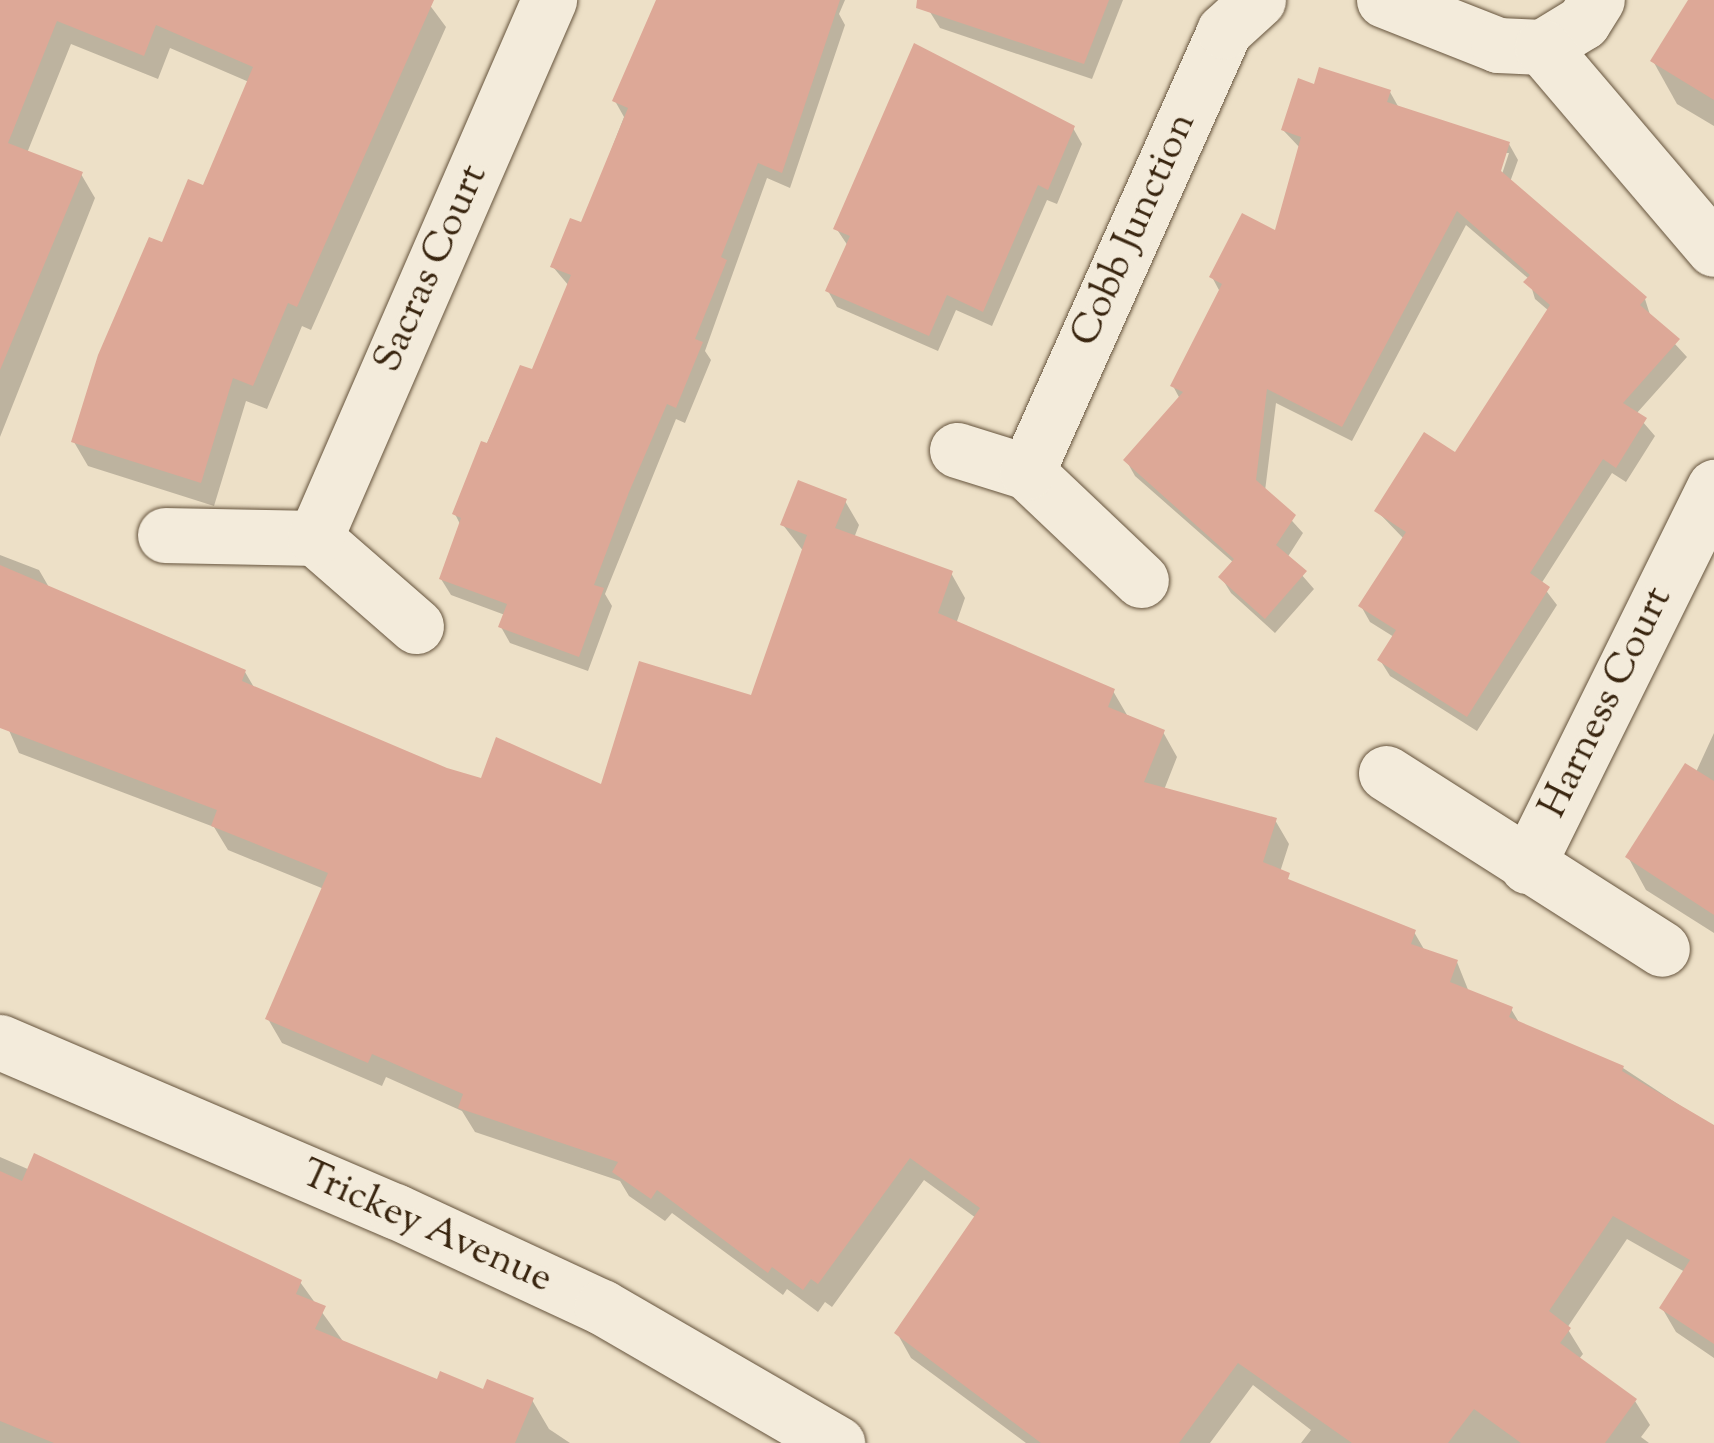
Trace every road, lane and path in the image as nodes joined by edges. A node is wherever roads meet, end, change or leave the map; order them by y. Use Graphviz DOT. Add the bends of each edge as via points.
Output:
graph roads {
  1 [pos="549,0"];
  2 [pos="1258,0"];
  3 [pos="1384,0"];
  4 [pos="1598,0"];
  5 [pos="1542,47"];
  6 [pos="1714,248"];
  7 [pos="957,450"];
  8 [pos="1027,472"];
  9 [pos="1714,487"];
  10 [pos="164,535"];
  11 [pos="314,538"];
  12 [pos="1141,580"];
  13 [pos="416,626"];
  14 [pos="1386,773"];
  15 [pos="1527,866"];
  16 [pos="1662,949"];
  17 [pos="0,1042"];
  18 [pos="837,1443"];
  1 -- 11 [label="street, Sacras Court"];
  2 -- 8 [label="street, Cobb Junction" via="1224,30"];
  3 -- 5 [label="street" via="1498,45"];
  4 -- 5 [label="street" via="1583,22"];
  5 -- 6 [label="street"];
  7 -- 8 [label="street"];
  8 -- 12 [label="street"];
  9 -- 15 [label="street, Harness Court"];
  10 -- 11 [label="street"];
  11 -- 13 [label="street"];
  14 -- 15 [label="street, Harness Court"];
  15 -- 16 [label="street, Harness Court"];
  17 -- 18 [label="street, Trickey Avenue" via="395,1211 602,1308"];
}
